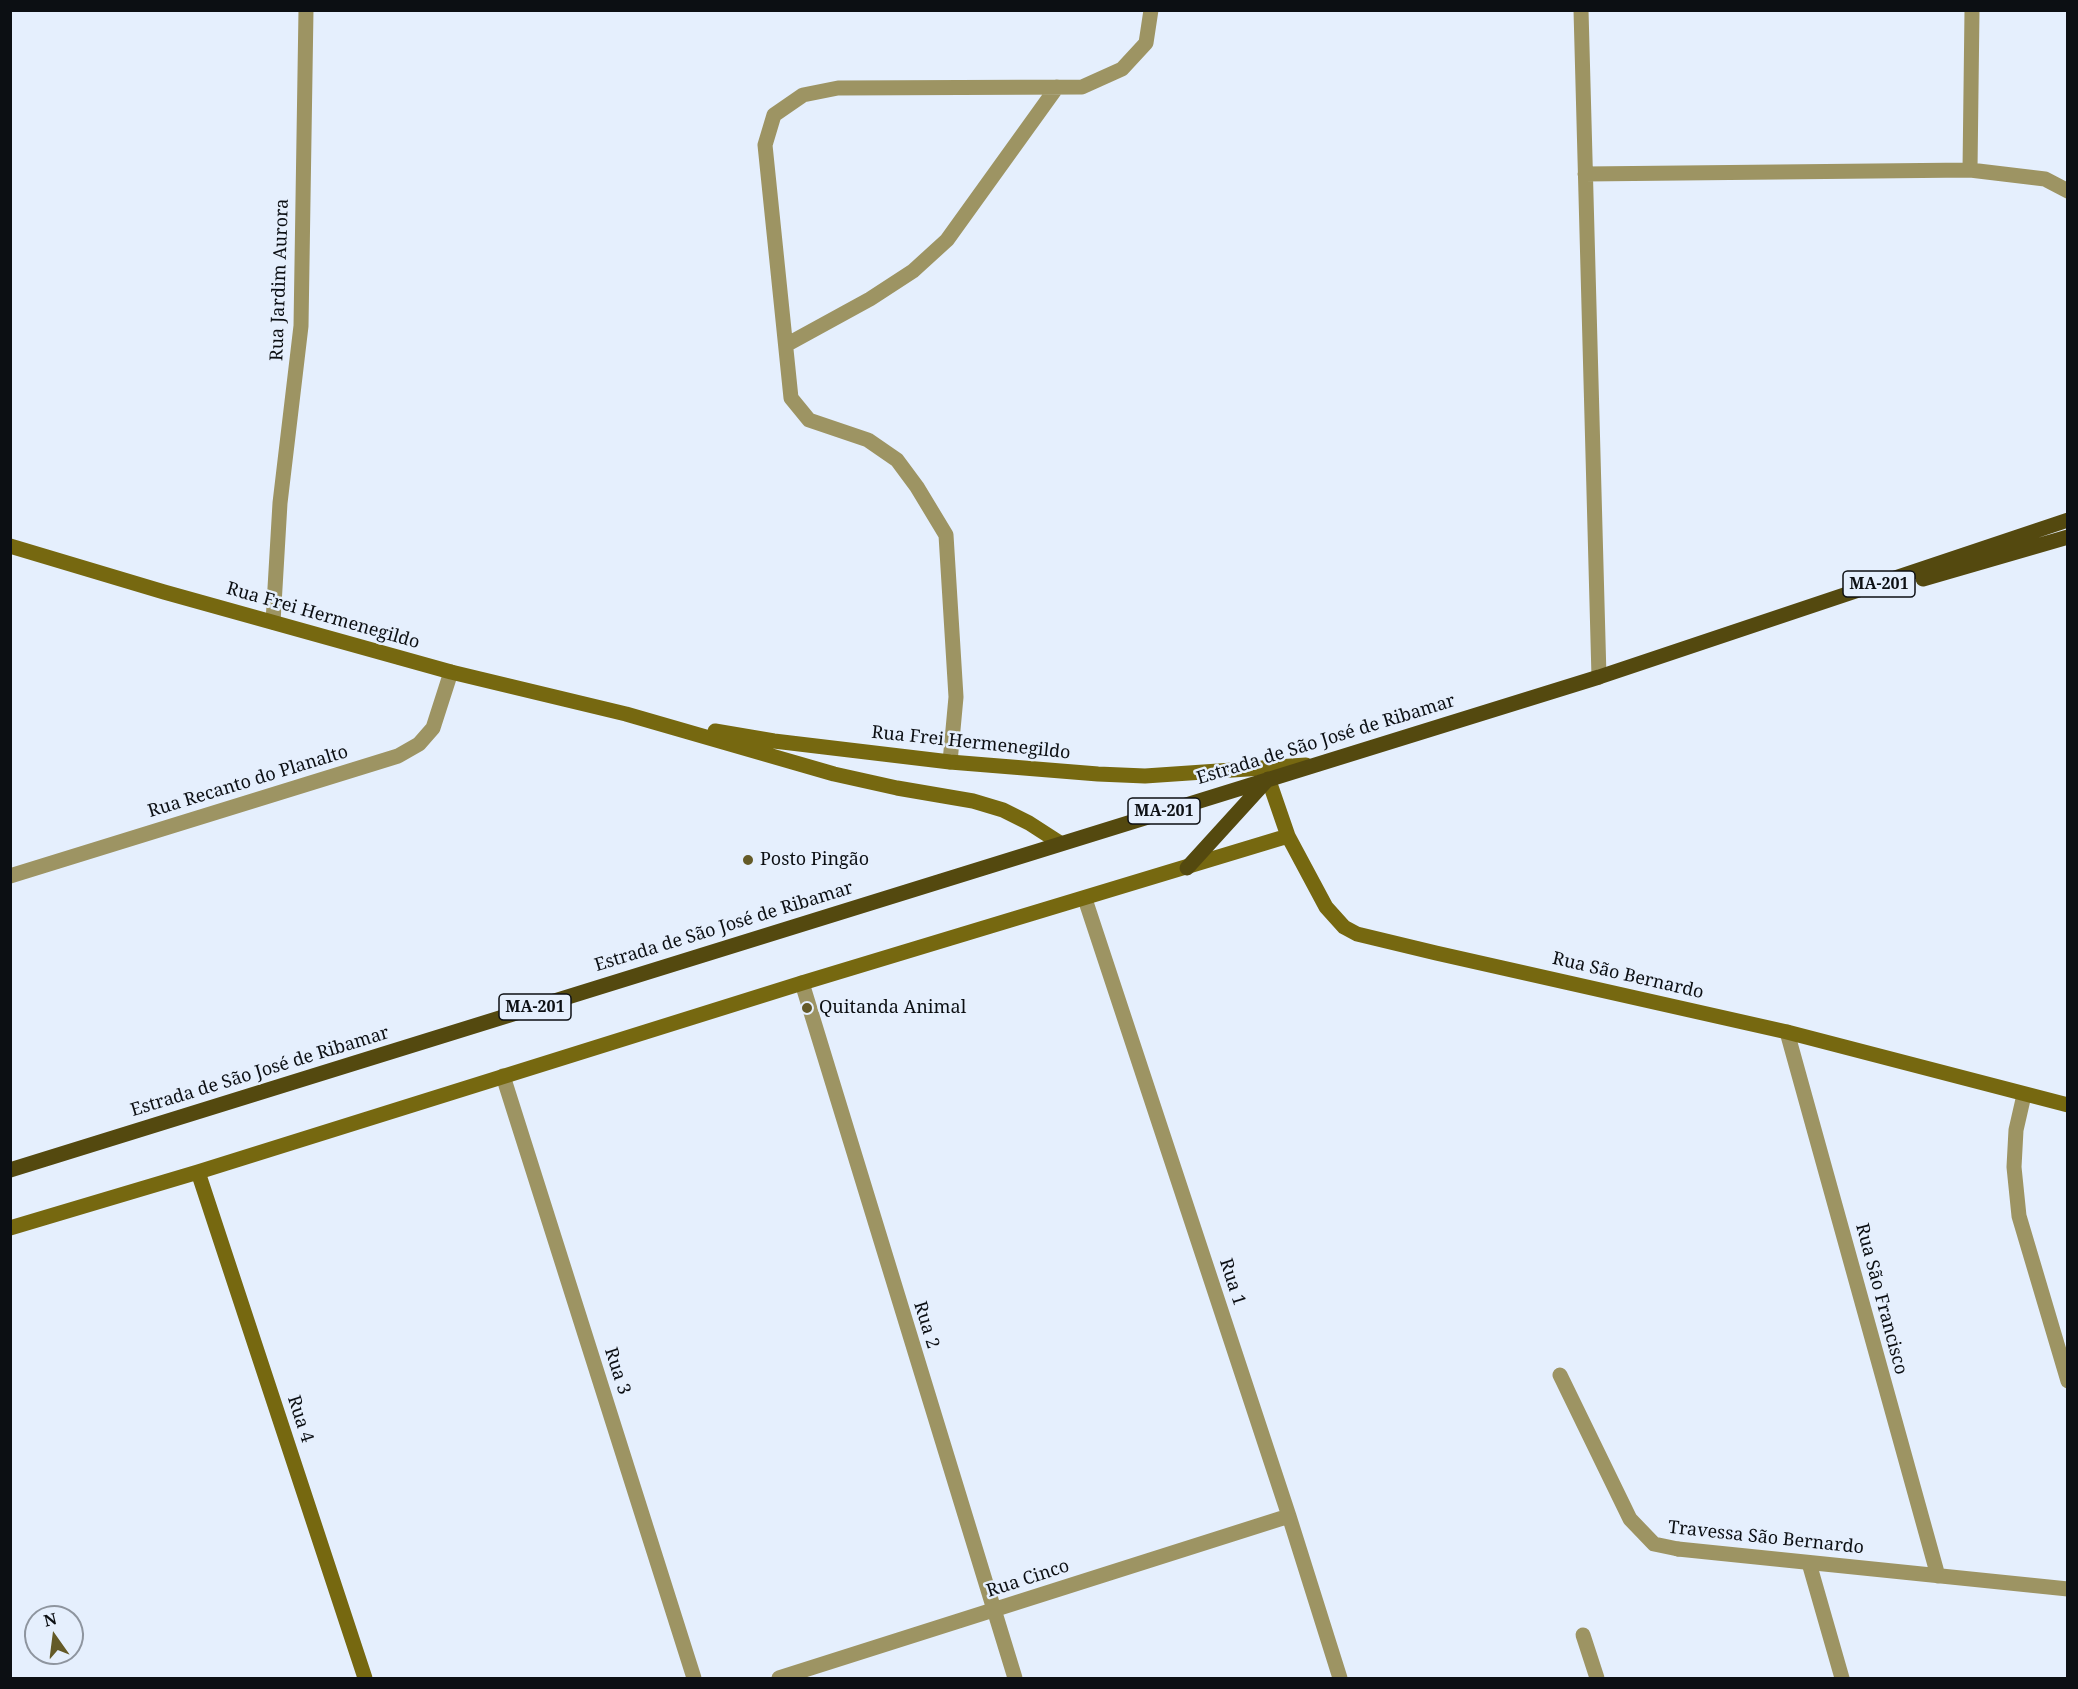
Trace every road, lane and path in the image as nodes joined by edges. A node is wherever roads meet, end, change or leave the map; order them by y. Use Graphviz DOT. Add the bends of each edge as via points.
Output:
graph roads {
  1 [pos="306,10"];
  2 [pos="1152,10"];
  3 [pos="1581,10"];
  4 [pos="1972,10"];
  5 [pos="1057,87"];
  6 [pos="1970,170"];
  7 [pos="1585,174"];
  8 [pos="2067,191"];
  9 [pos="786,345"];
  10 [pos="2067,520"];
  11 [pos="2067,537"];
  12 [pos="10,546"];
  13 [pos="273,622"];
  14 [pos="1690,648"];
  15 [pos="451,672"];
  16 [pos="1599,676"];
  17 [pos="627,714"];
  18 [pos="950,762"];
  19 [pos="1314,764"];
  20 [pos="1268,778"];
  21 [pos="1288,836"];
  22 [pos="1060,843"];
  23 [pos="1187,868"];
  24 [pos="10,876"];
  25 [pos="1085,899"];
  26 [pos="802,983"];
  27 [pos="1787,1032"];
  28 [pos="503,1076"];
  29 [pos="2024,1095"];
  30 [pos="2067,1105"];
  31 [pos="10,1170"];
  32 [pos="198,1172"];
  33 [pos="10,1228"];
  34 [pos="1560,1375"];
  35 [pos="2067,1381"];
  36 [pos="1289,1516"];
  37 [pos="1809,1563"];
  38 [pos="1938,1576"];
  39 [pos="2067,1589"];
  40 [pos="993,1611"];
  41 [pos="1583,1635"];
  42 [pos="365,1678"];
  43 [pos="694,1678"];
  44 [pos="779,1678"];
  45 [pos="1015,1678"];
  46 [pos="1340,1678"];
  47 [pos="1597,1678"];
  48 [pos="1842,1678"];
  1 -- 13 [label="street, Rua Jardim Aurora" via="301,326 280,502"];
  2 -- 5 [label="street" via="1146,44 1122,69 1082,87"];
  3 -- 7 [label="street"];
  4 -- 6 [label="street"];
  5 -- 9 [label="street" via="947,240 913,271"];
  5 -- 9 [label="street" via="838,88 803,95 774,115 765,145"];
  6 -- 7 [label="street"];
  6 -- 8 [label="street" via="2045,179"];
  7 -- 16 [label="street"];
  9 -- 18 [label="street" via="791,398 809,420 868,440 897,460 946,535 956,697"];
  10 -- 14 [label="main road, Estrada de São José de Ribamar / MA-201"];
  11 -- 14 [label="main road, Estrada de São José de Ribamar / MA-201"];
  12 -- 13 [label="street, Rua Frei Hermenegildo"];
  13 -- 15 [label="street, Rua Frei Hermenegildo"];
  14 -- 16 [label="main road, Estrada de São José de Ribamar / MA-201"];
  15 -- 17 [label="street, Rua Frei Hermenegildo"];
  15 -- 24 [label="street, Rua Recanto do Planalto" via="433,728 418,744 398,756"];
  16 -- 19 [label="main road, Estrada de São José de Ribamar / MA-201"];
  17 -- 18 [label="street, Rua Frei Hermenegildo" via="774,741"];
  17 -- 22 [label="street, Rua Frei Hermenegildo" via="834,774 1003,810"];
  18 -- 19 [label="street, Rua Frei Hermenegildo" via="1146,776"];
  19 -- 20 [label="main road, Estrada de São José de Ribamar / MA-201"];
  20 -- 21 [label="street, Rua São Bernardo"];
  20 -- 22 [label="main road, Estrada de São José de Ribamar / MA-201"];
  20 -- 23 [label="main road"];
  21 -- 23 [label="street"];
  21 -- 27 [label="street, Rua São Bernardo" via="1326,907 1344,927 1357,934"];
  22 -- 31 [label="main road, Estrada de São José de Ribamar / MA-201"];
  23 -- 25 [label="street"];
  25 -- 26 [label="street"];
  25 -- 36 [label="street, Rua 1"];
  26 -- 28 [label="street"];
  26 -- 40 [label="street, Rua 2"];
  27 -- 29 [label="street, Rua São Bernardo"];
  27 -- 38 [label="street, Rua São Francisco"];
  28 -- 32 [label="street"];
  28 -- 43 [label="street, Rua 3"];
  29 -- 30 [label="street, Rua São Bernardo"];
  29 -- 35 [label="street" via="2016,1130 2014,1167 2019,1216"];
  32 -- 33 [label="street"];
  32 -- 42 [label="street, Rua 4"];
  34 -- 37 [label="street, Travessa São Bernardo" via="1630,1519 1654,1544"];
  36 -- 40 [label="street, Rua Cinco"];
  36 -- 46 [label="street, Rua 1"];
  37 -- 38 [label="street, Travessa São Bernardo"];
  37 -- 48 [label="street"];
  38 -- 39 [label="street, Travessa São Bernardo"];
  40 -- 44 [label="street, Rua Cinco"];
  40 -- 45 [label="street, Rua 2"];
  41 -- 47 [label="street"];
}
